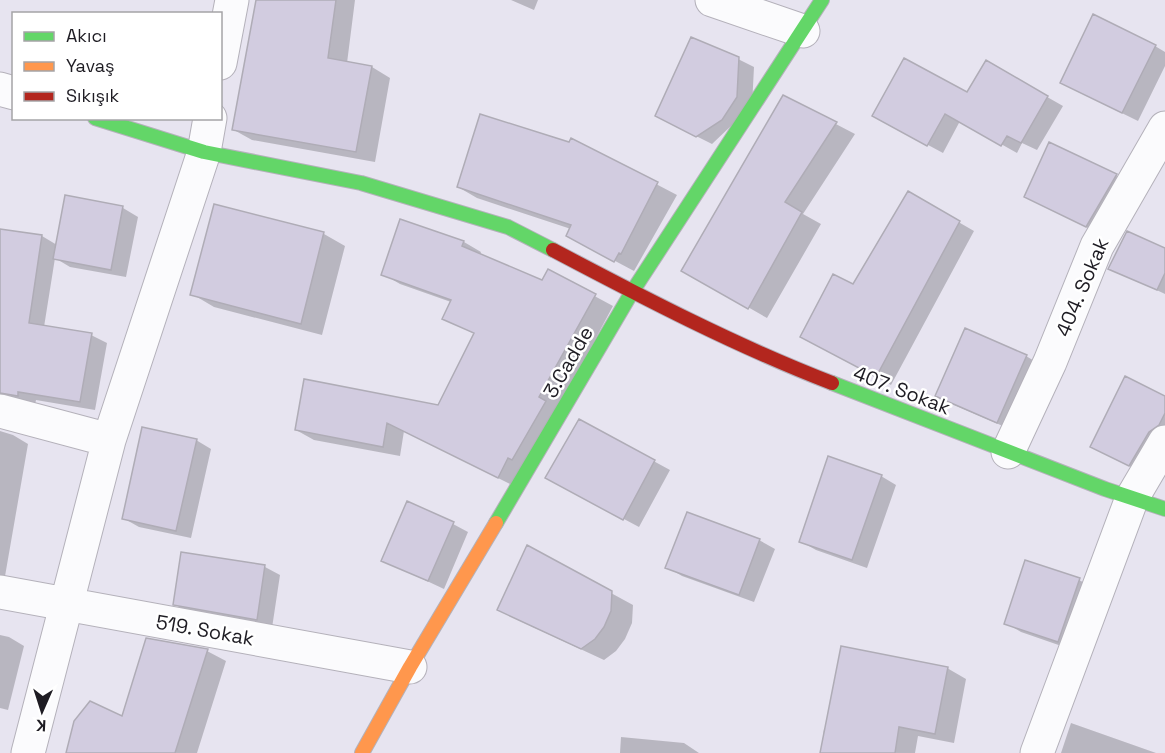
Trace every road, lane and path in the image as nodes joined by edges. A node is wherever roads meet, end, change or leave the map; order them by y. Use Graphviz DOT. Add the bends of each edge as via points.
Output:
graph roads {
  1 [pos="232,0"];
  2 [pos="712,0"];
  3 [pos="822,0"];
  4 [pos="803,31"];
  5 [pos="222,52"];
  6 [pos="102,120"];
  7 [pos="210,120"];
  8 [pos="1165,128"];
  9 [pos="204,152"];
  10 [pos="632,292"];
  11 [pos="0,411"];
  12 [pos="109,440"];
  13 [pos="1165,442"];
  14 [pos="1008,452"];
  15 [pos="1132,498"];
  16 [pos="1165,509"];
  17 [pos="0,592"];
  18 [pos="66,605"];
  19 [pos="410,667"];
  20 [pos="28,753"];
  21 [pos="362,753"];
  22 [pos="1037,753"];
  1 -- 5 [label="street"];
  2 -- 4 [label="street"];
  3 -- 4 [label="street, 3.Cadde"];
  4 -- 10 [label="street, 3.Cadde"];
  6 -- 9 [label="street, 407. Sokak"];
  7 -- 9 [label="street"];
  8 -- 14 [label="street, 404. Sokak" via="1097,246"];
  9 -- 10 [label="street, 407. Sokak" via="361,183 508,227"];
  9 -- 12 [label="street"];
  10 -- 14 [label="street, 407. Sokak" via="800,371"];
  10 -- 19 [label="street, 3.Cadde"];
  11 -- 12 [label="street"];
  12 -- 18 [label="street"];
  13 -- 15 [label="street"];
  14 -- 15 [label="street, 407. Sokak"];
  15 -- 16 [label="street, 407. Sokak"];
  15 -- 22 [label="street"];
  17 -- 18 [label="street, 519. Sokak"];
  18 -- 19 [label="street, 519. Sokak"];
  18 -- 20 [label="street"];
  19 -- 21 [label="street, 3.Cadde"];
}
